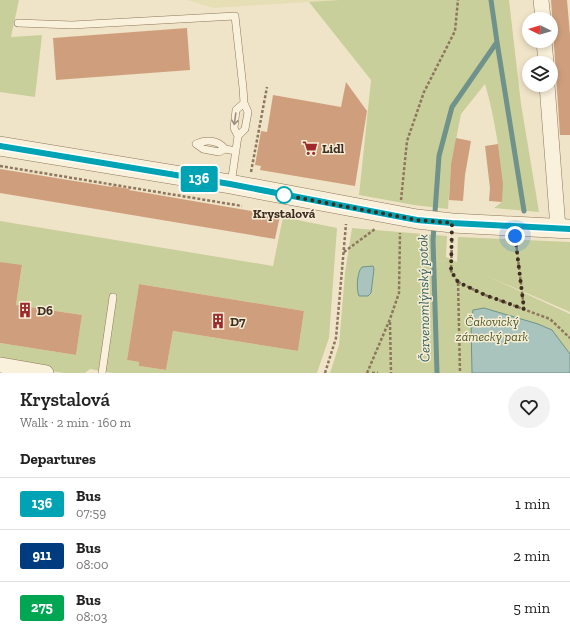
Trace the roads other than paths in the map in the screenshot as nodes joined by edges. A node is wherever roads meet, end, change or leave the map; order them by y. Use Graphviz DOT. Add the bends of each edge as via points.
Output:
graph roads {
  1 [pos="541,0"];
  2 [pos="542,12"];
  3 [pos="18,23"];
  4 [pos="548,92"];
  5 [pos="244,103"];
  6 [pos="238,136"];
  7 [pos="0,146"];
  8 [pos="225,149"];
  9 [pos="236,151"];
  10 [pos="230,184"];
  11 [pos="564,229"];
  12 [pos="113,297"];
  13 [pos="0,365"];
  14 [pos="46,373"];
  15 [pos="102,373"];
  1 -- 2 [label="street"];
  3 -- 5 [label="lane" via="72,25 235,16"];
  4 -- 11 [label="street"];
  5 -- 6 [label="lane" via="248,112 245,129"];
  5 -- 6 [label="lane, one-way" via="236,110 234,128"];
  6 -- 9 [label="lane"];
  7 -- 10 [label="street"];
  8 -- 9 [label="lane"];
  9 -- 10 [label="lane"];
  10 -- 11 [label="street" via="417,220"];
  12 -- 15 [label="lane"];
  13 -- 14 [label="street"];
}
